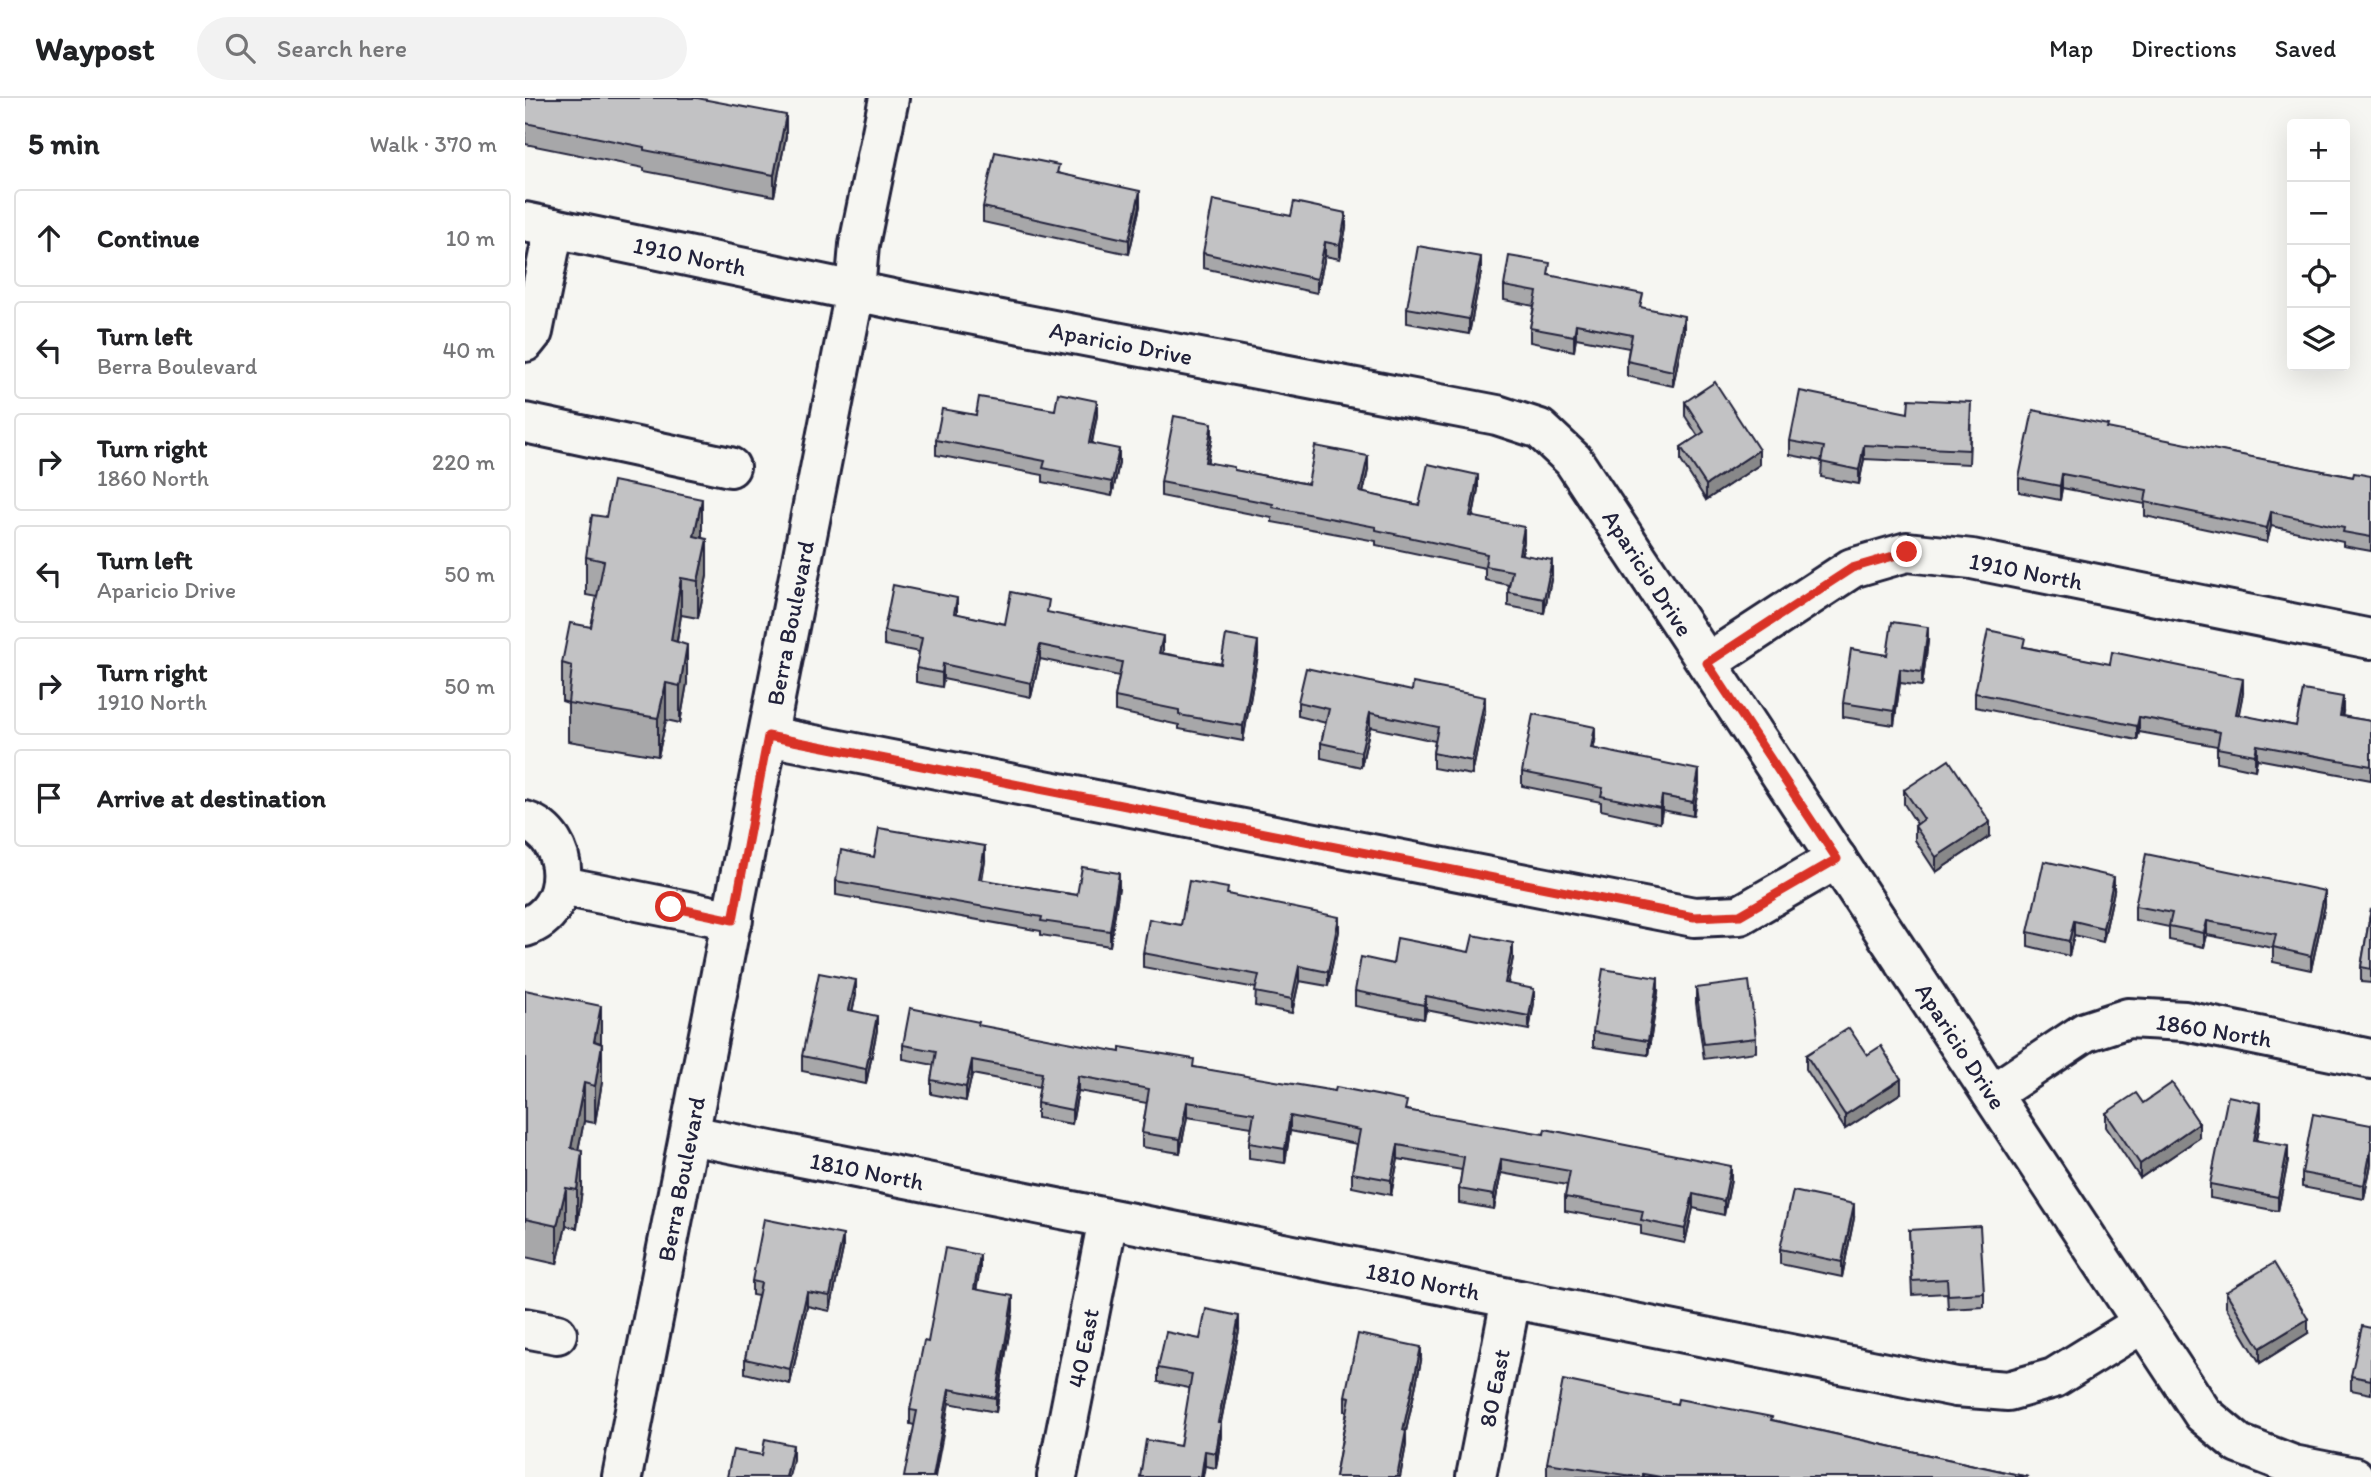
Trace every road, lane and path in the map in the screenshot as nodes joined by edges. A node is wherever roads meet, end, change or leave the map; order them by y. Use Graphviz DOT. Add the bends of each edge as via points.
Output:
graph roads {
  1 [pos="890,98"];
  2 [pos="540,225"];
  3 [pos="856,290"];
  4 [pos="525,342"];
  5 [pos="525,423"];
  6 [pos="730,467"];
  7 [pos="2371,639"];
  8 [pos="1707,663"];
  9 [pos="768,736"];
  10 [pos="525,821"];
  11 [pos="1837,859"];
  12 [pos="562,886"];
  13 [pos="733,920"];
  14 [pos="525,927"];
  15 [pos="2371,1059"];
  16 [pos="1992,1094"];
  17 [pos="690,1135"];
  18 [pos="1108,1219"];
  19 [pos="1511,1299"];
  20 [pos="2143,1323"];
  21 [pos="622,1477"];
  22 [pos="1057,1477"];
  23 [pos="1476,1477"];
  24 [pos="2354,1477"];
  1 -- 3 [label="street, Berra Boulevard" via="859,245"];
  2 -- 3 [label="street, 1910 North"];
  2 -- 4 [label="street" via="533,332"];
  3 -- 8 [label="street, Aparicio Drive" via="1497,415 1540,429 1573,460"];
  3 -- 9 [label="street, Berra Boulevard"];
  5 -- 6 [label="street"];
  7 -- 8 [label="street, 1910 North" via="1972,559 1907,552 1852,568"];
  8 -- 11 [label="street, Aparicio Drive"];
  9 -- 11 [label="street" via="1694,917 1740,915"];
  9 -- 13 [label="street, Berra Boulevard"];
  10 -- 12 [label="street" via="552,840 562,862"];
  11 -- 16 [label="street, Aparicio Drive"];
  12 -- 13 [label="street"];
  12 -- 14 [label="street" via="552,908"];
  13 -- 17 [label="street, Berra Boulevard"];
  15 -- 16 [label="street, 1860 North" via="2185,1021 2128,1018 2085,1032"];
  16 -- 20 [label="street, Aparicio Drive"];
  17 -- 18 [label="street, 1810 North"];
  17 -- 21 [label="street, Berra Boulevard"];
  18 -- 19 [label="street, 1810 North"];
  18 -- 22 [label="street, 40 East"];
  19 -- 20 [label="street, 1810 North" via="1956,1387 2008,1391 2054,1378"];
  19 -- 23 [label="street, 80 East"];
  20 -- 24 [label="street, Aparicio Drive" via="2203,1414 2239,1444 2293,1465"];
}
